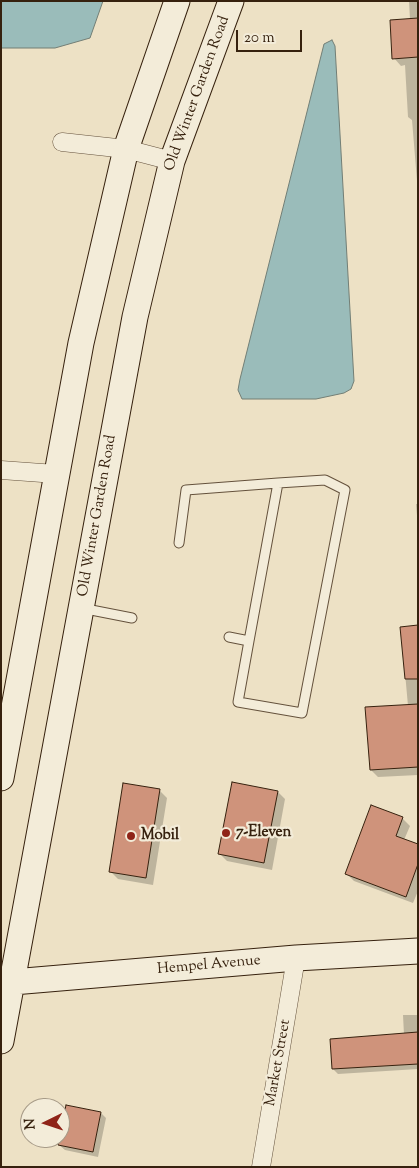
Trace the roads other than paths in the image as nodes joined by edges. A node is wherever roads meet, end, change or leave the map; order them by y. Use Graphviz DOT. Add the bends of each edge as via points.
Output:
graph roads {
  1 [pos="177,1"];
  2 [pos="231,1"];
  3 [pos="62,142"];
  4 [pos="126,150"];
  5 [pos="172,161"];
  6 [pos="1,470"];
  7 [pos="56,474"];
  8 [pos="278,483"];
  9 [pos="179,543"];
  10 [pos="81,608"];
  11 [pos="132,618"];
  12 [pos="229,637"];
  13 [pos="249,641"];
  14 [pos="1,778"];
  15 [pos="418,951"];
  16 [pos="296,958"];
  17 [pos="6,983"];
  18 [pos="1,1041"];
  19 [pos="261,1167"];
  1 -- 4 [label="main road"];
  2 -- 5 [label="main road, Old Winter Garden Road"];
  3 -- 4 [label="street"];
  4 -- 5 [label="street"];
  4 -- 7 [label="main road" via="81,343"];
  5 -- 10 [label="main road, Old Winter Garden Road" via="135,317"];
  6 -- 7 [label="street"];
  7 -- 14 [label="main road"];
  8 -- 9 [label="lane" via="186,490"];
  8 -- 13 [label="lane"];
  8 -- 13 [label="lane" via="324,480 345,490 302,713 238,702"];
  10 -- 11 [label="lane"];
  10 -- 17 [label="main road, Old Winter Garden Road"];
  12 -- 13 [label="lane"];
  15 -- 16 [label="main road, Hempel Avenue"];
  16 -- 17 [label="main road, Hempel Avenue"];
  16 -- 19 [label="street, Market Street"];
  17 -- 18 [label="main road, Old Winter Garden Road"];
}
